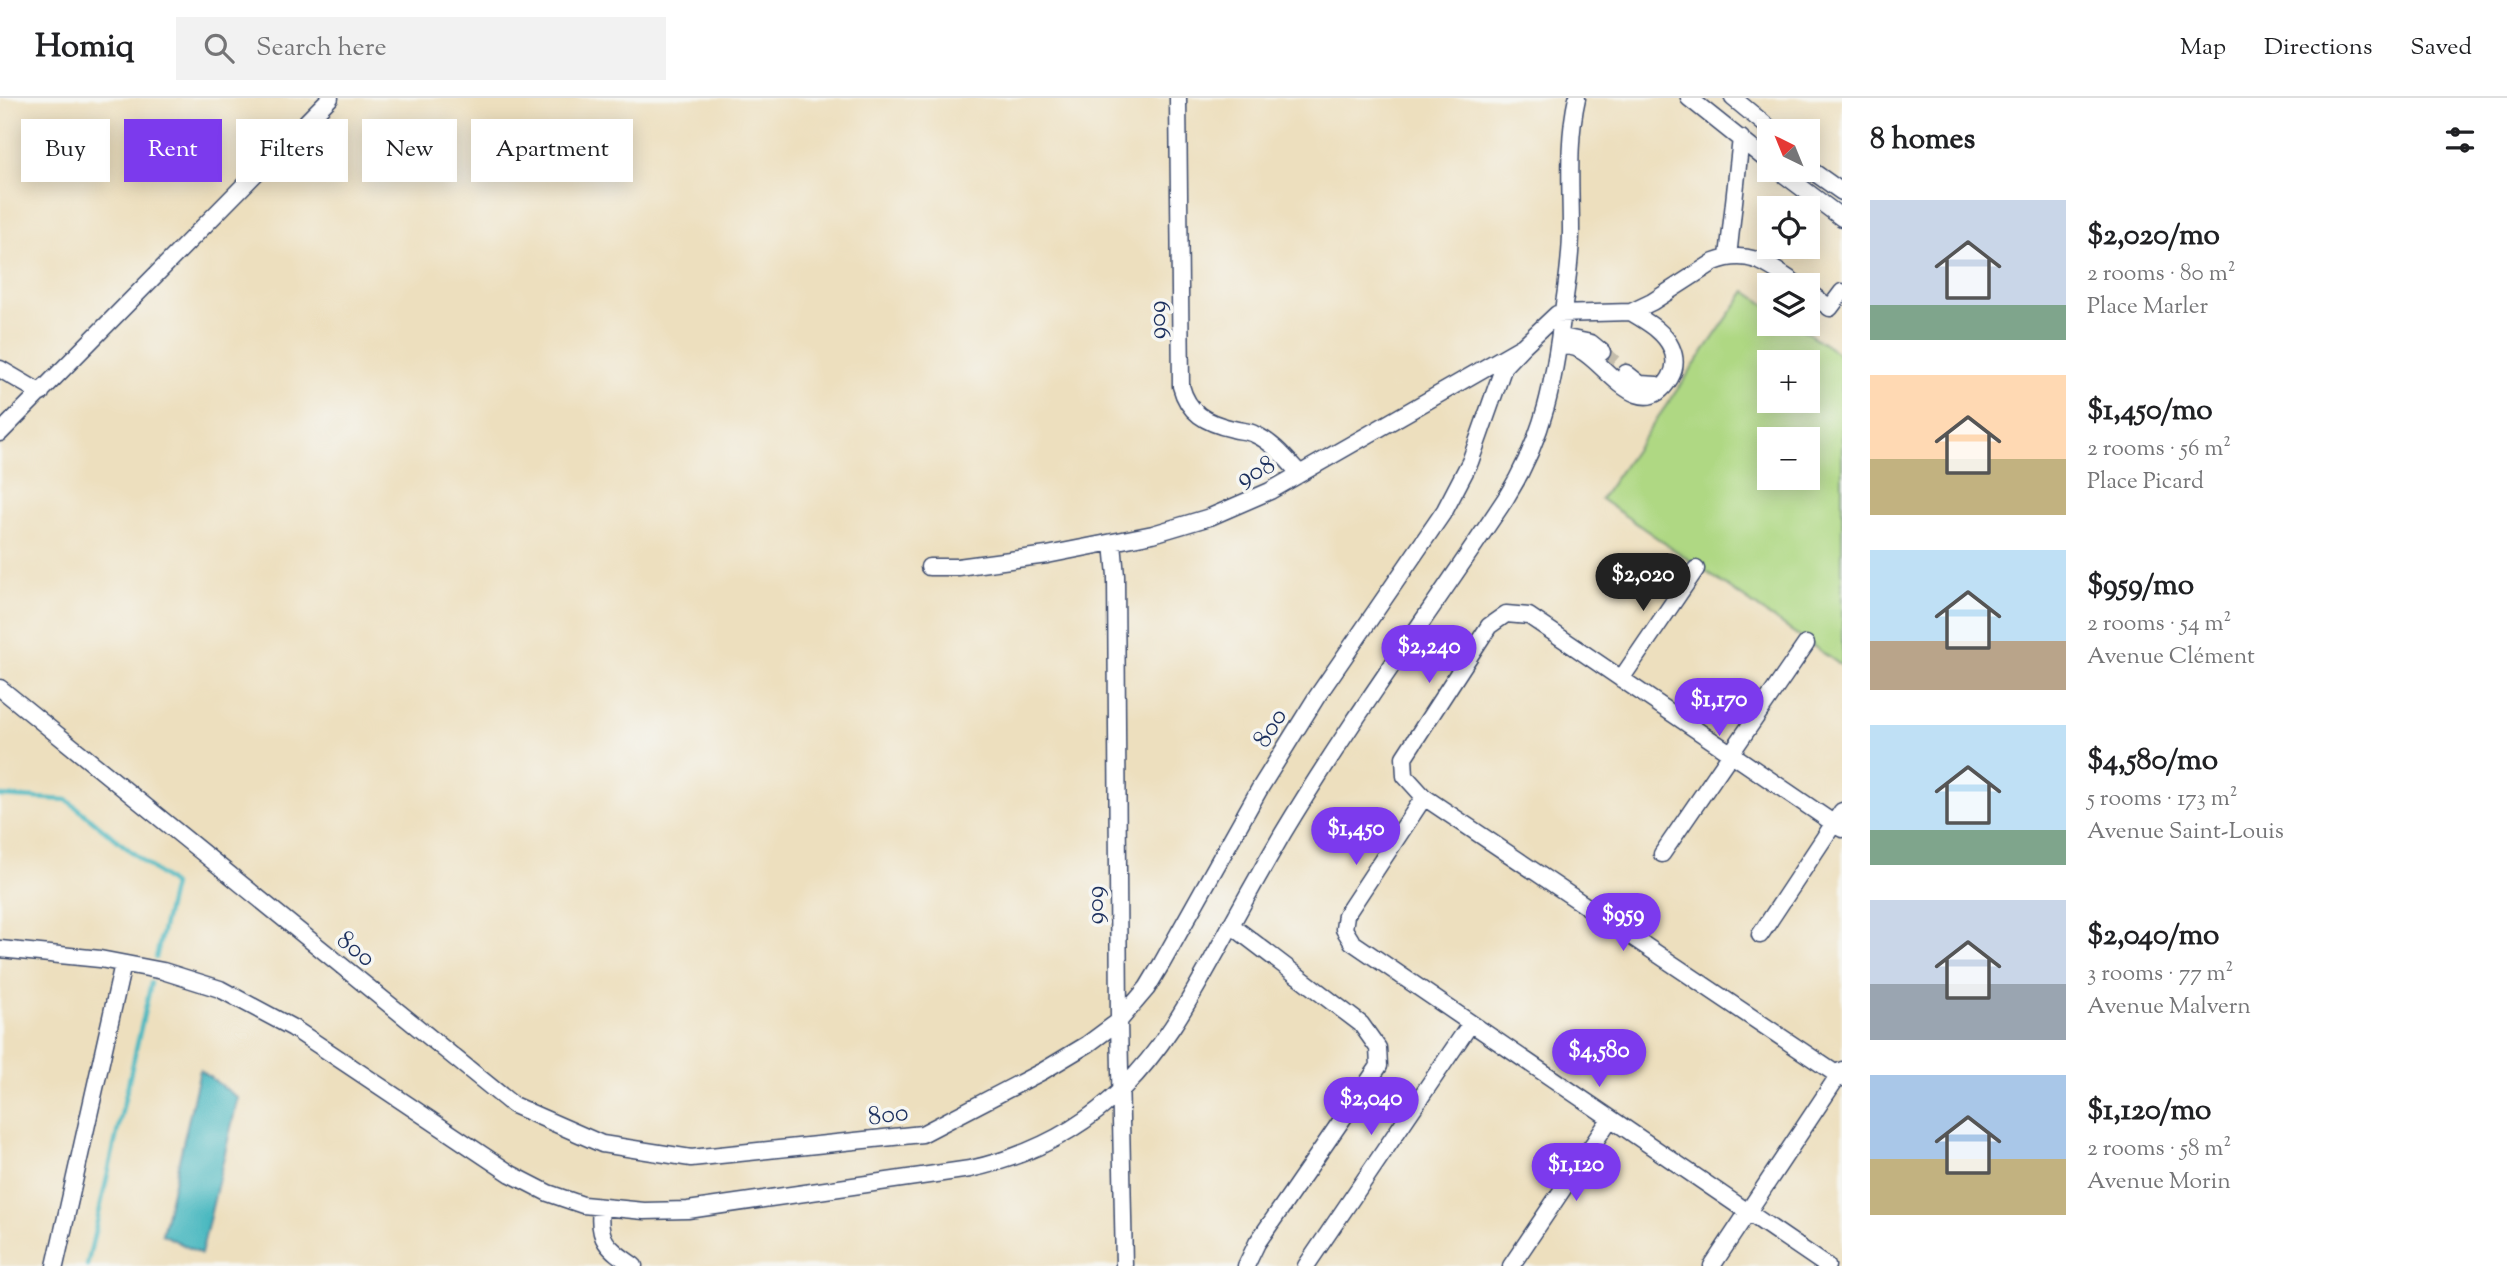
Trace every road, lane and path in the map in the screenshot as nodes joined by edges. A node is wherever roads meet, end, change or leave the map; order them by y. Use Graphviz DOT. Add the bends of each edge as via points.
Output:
graph roads {
  1 [pos="330,98"];
  2 [pos="1178,98"];
  3 [pos="1577,98"];
  4 [pos="1689,98"];
  5 [pos="1733,98"];
  6 [pos="1758,119"];
  7 [pos="1741,138"];
  8 [pos="1757,152"];
  9 [pos="1820,176"];
  10 [pos="1794,182"];
  11 [pos="1842,192"];
  12 [pos="1842,218"];
  13 [pos="1728,257"];
  14 [pos="1779,273"];
  15 [pos="1842,292"];
  16 [pos="1820,300"];
  17 [pos="1631,312"];
  18 [pos="1563,313"];
  19 [pos="1560,342"];
  20 [pos="1523,345"];
  21 [pos="1602,352"];
  22 [pos="0,369"];
  23 [pos="1626,373"];
  24 [pos="1671,377"];
  25 [pos="41,393"];
  26 [pos="0,433"];
  27 [pos="1300,474"];
  28 [pos="1113,543"];
  29 [pos="929,567"];
  30 [pos="1696,569"];
  31 [pos="1807,644"];
  32 [pos="1621,679"];
  33 [pos="0,688"];
  34 [pos="1731,754"];
  35 [pos="1424,797"];
  36 [pos="1839,822"];
  37 [pos="1662,854"];
  38 [pos="1231,925"];
  39 [pos="1760,935"];
  40 [pos="0,949"];
  41 [pos="123,964"];
  42 [pos="1119,1021"];
  43 [pos="1471,1023"];
  44 [pos="1841,1074"];
  45 [pos="1121,1090"];
  46 [pos="1610,1119"];
  47 [pos="601,1208"];
  48 [pos="1748,1212"];
  49 [pos="55,1266"];
  50 [pos="634,1266"];
  51 [pos="1124,1266"];
  52 [pos="1246,1266"];
  53 [pos="1306,1266"];
  54 [pos="1511,1266"];
  55 [pos="1712,1266"];
  56 [pos="1827,1266"];
  1 -- 25 [label="street"];
  2 -- 27 [label="street, 909" via="1181,386 1185,401 1205,418 1268,442"];
  3 -- 18 [label="street" via="1570,142 1570,257"];
  4 -- 7 [label="street"];
  5 -- 6 [label="street"];
  7 -- 8 [label="street"];
  7 -- 13 [label="street"];
  9 -- 11 [label="street"];
  10 -- 12 [label="street"];
  13 -- 14 [label="street" via="1756,259"];
  13 -- 17 [label="street"];
  15 -- 16 [label="street" via="1830,307"];
  17 -- 18 [label="street"];
  17 -- 24 [label="street" via="1657,329 1670,346 1675,365"];
  18 -- 19 [label="street"];
  18 -- 20 [label="street, 908"];
  19 -- 21 [label="street" via="1585,341"];
  19 -- 24 [label="street" via="1580,349 1635,394 1652,394"];
  19 -- 38 [label="street" via="1546,413 1520,476 1313,786"];
  20 -- 27 [label="street, 908"];
  20 -- 42 [label="street, 800" via="1504,366 1470,462 1445,510 1316,698 1147,988"];
  22 -- 25 [label="street"];
  23 -- 24 [label="street" via="1646,386 1660,385"];
  25 -- 26 [label="street"];
  27 -- 28 [label="street, 908" via="1210,517"];
  28 -- 29 [label="street, 908"];
  28 -- 42 [label="street, 909"];
  30 -- 32 [label="street"];
  31 -- 34 [label="street"];
  32 -- 34 [label="street"];
  32 -- 35 [label="street" via="1529,616 1506,614 1489,626 1404,757 1405,776"];
  33 -- 42 [label="street, 800" via="513,1105 602,1144 691,1158 922,1134 1043,1071"];
  34 -- 36 [label="street"];
  34 -- 37 [label="street"];
  35 -- 43 [label="street" via="1346,915 1344,929 1352,942"];
  35 -- 44 [label="street"];
  36 -- 39 [label="street"];
  38 -- 45 [label="street" via="1176,1024"];
  38 -- 52 [label="street" via="1361,1024 1378,1048 1379,1066 1257,1243"];
  40 -- 41 [label="street"];
  41 -- 47 [label="street" via="184,976 220,989 318,1044 512,1174 548,1193"];
  41 -- 49 [label="street"];
  42 -- 45 [label="street, 909"];
  43 -- 46 [label="street"];
  43 -- 53 [label="street"];
  44 -- 48 [label="street"];
  45 -- 47 [label="street" via="1053,1141 983,1166 688,1210"];
  45 -- 51 [label="street, 909"];
  46 -- 48 [label="street"];
  46 -- 54 [label="street"];
  47 -- 50 [label="street" via="601,1235"];
  48 -- 55 [label="street"];
  48 -- 56 [label="street"];
}
